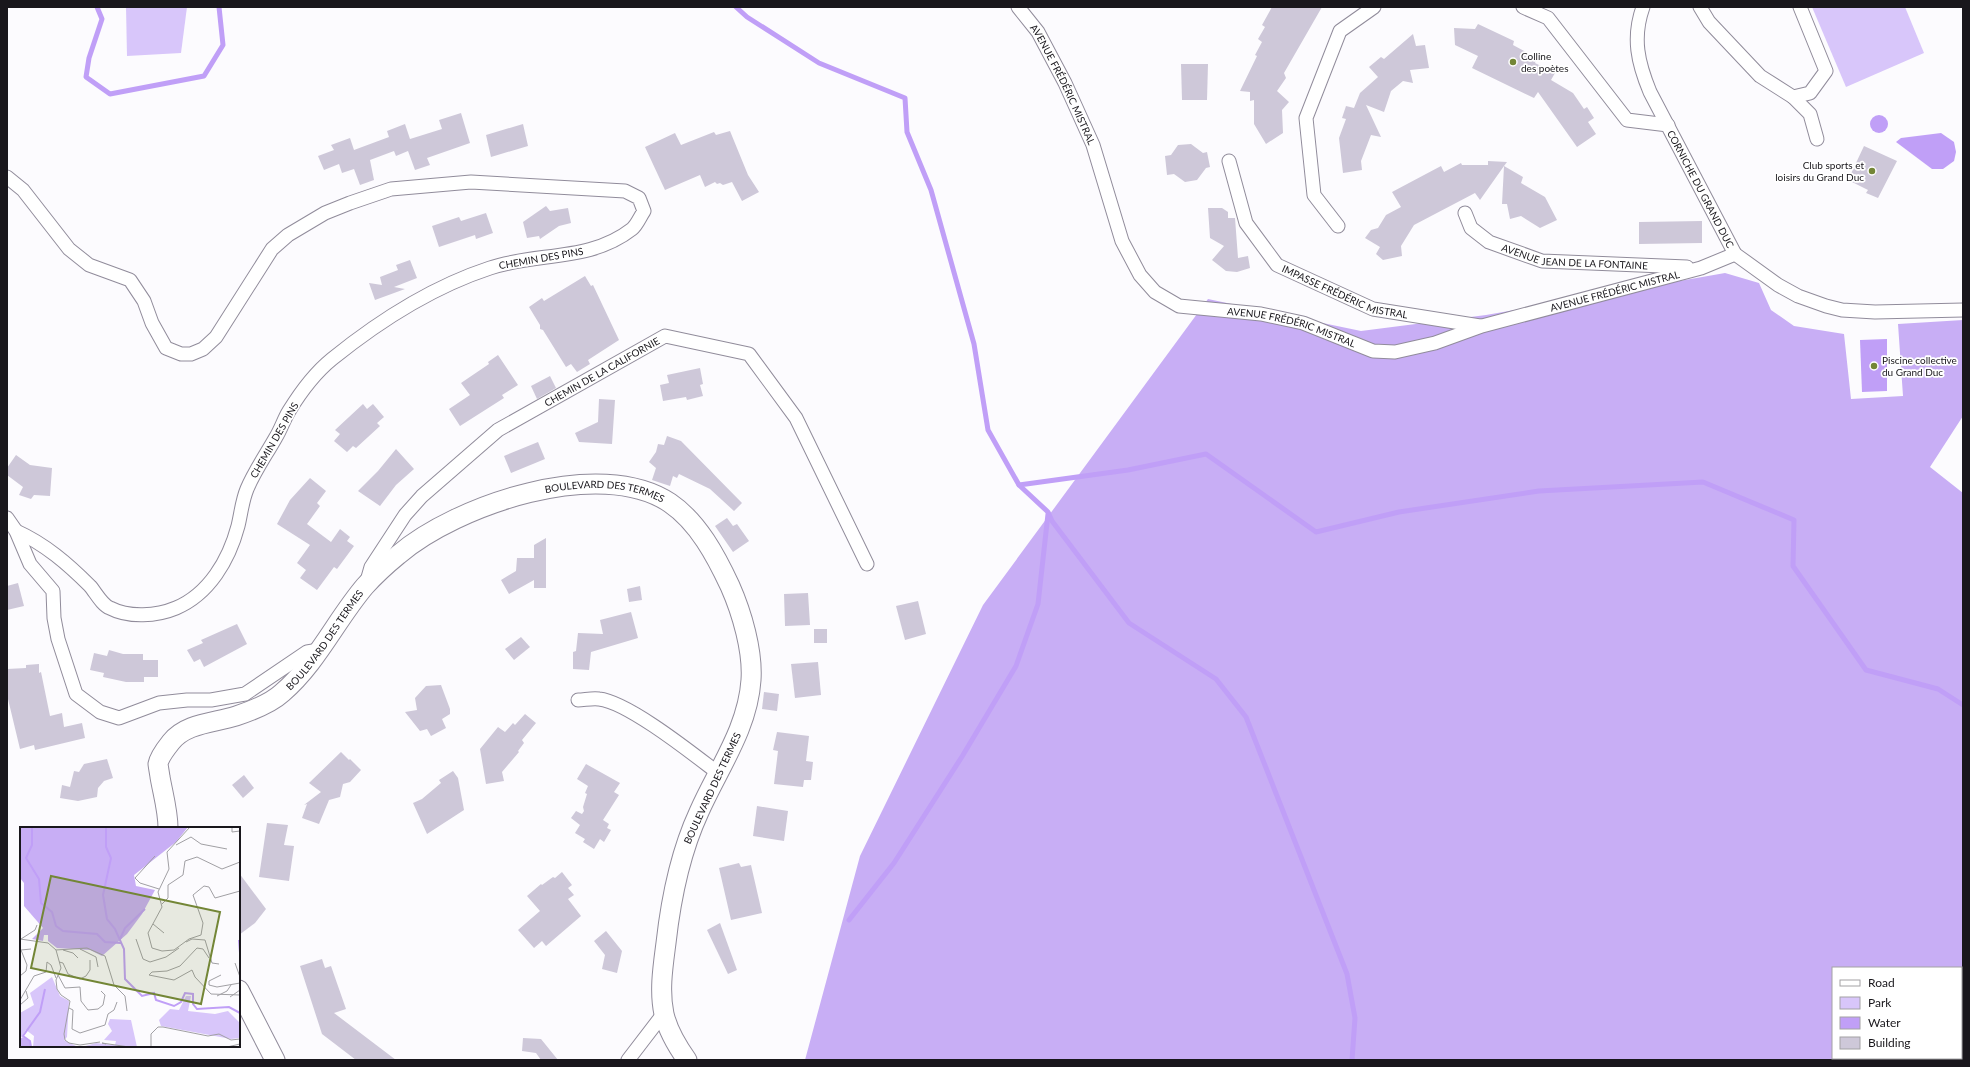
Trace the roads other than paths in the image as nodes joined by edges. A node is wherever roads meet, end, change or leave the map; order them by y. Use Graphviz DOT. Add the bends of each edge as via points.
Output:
graph roads {
  1 [pos="1018,7"];
  2 [pos="1374,7"];
  3 [pos="1523,7"];
  4 [pos="1643,7"];
  5 [pos="1700,7"];
  6 [pos="1800,7"];
  7 [pos="1793,97"];
  8 [pos="1668,125"];
  9 [pos="1817,139"];
  10 [pos="1229,161"];
  11 [pos="7,177"];
  12 [pos="1465,213"];
  13 [pos="1338,226"];
  14 [pos="1735,254"];
  15 [pos="1701,268"];
  16 [pos="1963,310"];
  17 [pos="1482,326"];
  18 [pos="7,518"];
  19 [pos="16,531"];
  20 [pos="867,564"];
  21 [pos="366,586"];
  22 [pos="319,650"];
  23 [pos="578,700"];
  24 [pos="718,773"];
  25 [pos="168,827"];
  26 [pos="240,992"];
  27 [pos="664,1013"];
  28 [pos="275,1060"];
  29 [pos="628,1060"];
  30 [pos="687,1060"];
  1 -- 17 [label="street, AVENUE FRÉDÉRIC MISTRAL" via="1038,32 1065,83 1093,145 1122,241 1140,275 1155,292 1179,306 1246,312 1303,323 1373,350 1395,352 1435,343"];
  2 -- 13 [label="street" via="1340,31 1306,118 1314,195"];
  3 -- 8 [label="street" via="1548,18 1627,120"];
  4 -- 8 [label="street, CORNICHE DU GRAND DUC" via="1637,36 1640,66 1650,92"];
  5 -- 7 [label="street" via="1709,22 1760,76"];
  6 -- 7 [label="street" via="1826,71 1810,92"];
  7 -- 9 [label="street" via="1810,114"];
  8 -- 14 [label="street, CORNICHE DU GRAND DUC"];
  10 -- 17 [label="street, IMPASSE FRÉDÉRIC MISTRAL" via="1246,223 1277,265 1373,308"];
  11 -- 19 [label="street, CHEMIN DES PINS" via="23,190 69,249 89,265 130,280 144,301 152,323 166,348 181,354 191,354 203,349 216,337 272,249 288,235 325,213 391,189 471,182 625,191 639,198 644,211 633,228 586,251 491,268 449,285 407,306 323,366 289,411 259,464 246,491 229,552 215,576 198,596 176,608 153,615 120,612 108,608 87,583 52,552 38,541"];
  12 -- 15 [label="street, AVENUE JEAN DE LA FONTAINE" via="1471,228 1489,242 1542,262"];
  14 -- 15 [label="street, AVENUE FRÉDÉRIC MISTRAL"];
  14 -- 16 [label="street, CORNICHE DU GRAND DUC" via="1798,296 1842,310"];
  15 -- 17 [label="street, AVENUE FRÉDÉRIC MISTRAL"];
  18 -- 19 [label="street"];
  19 -- 22 [label="street" via="30,564 53,591 58,639 76,694 100,712 119,718 159,703 211,700 245,694 307,652"];
  20 -- 21 [label="street, CHEMIN DE LA CALIFORNIE" via="796,418 749,354 665,336 498,430 409,510 371,567"];
  21 -- 22 [label="street, BOULEVARD DES TERMES"];
  21 -- 24 [label="street, BOULEVARD DES TERMES" via="400,554 428,533 475,510 518,496 553,487 588,483 620,486 655,495 671,504 688,519 709,546 731,589 746,636 751,681 746,708 737,735"];
  22 -- 25 [label="street, BOULEVARD DES TERMES" via="280,695 236,716 190,727 172,740 158,764"];
  23 -- 24 [label="street" via="600,699 621,707"];
  24 -- 27 [label="street, BOULEVARD DES TERMES" via="681,856 662,975"];
  26 -- 28 [label="street"];
  27 -- 29 [label="street"];
  27 -- 30 [label="street, BOULEVARD DES TERMES" via="673,1040"];
}
